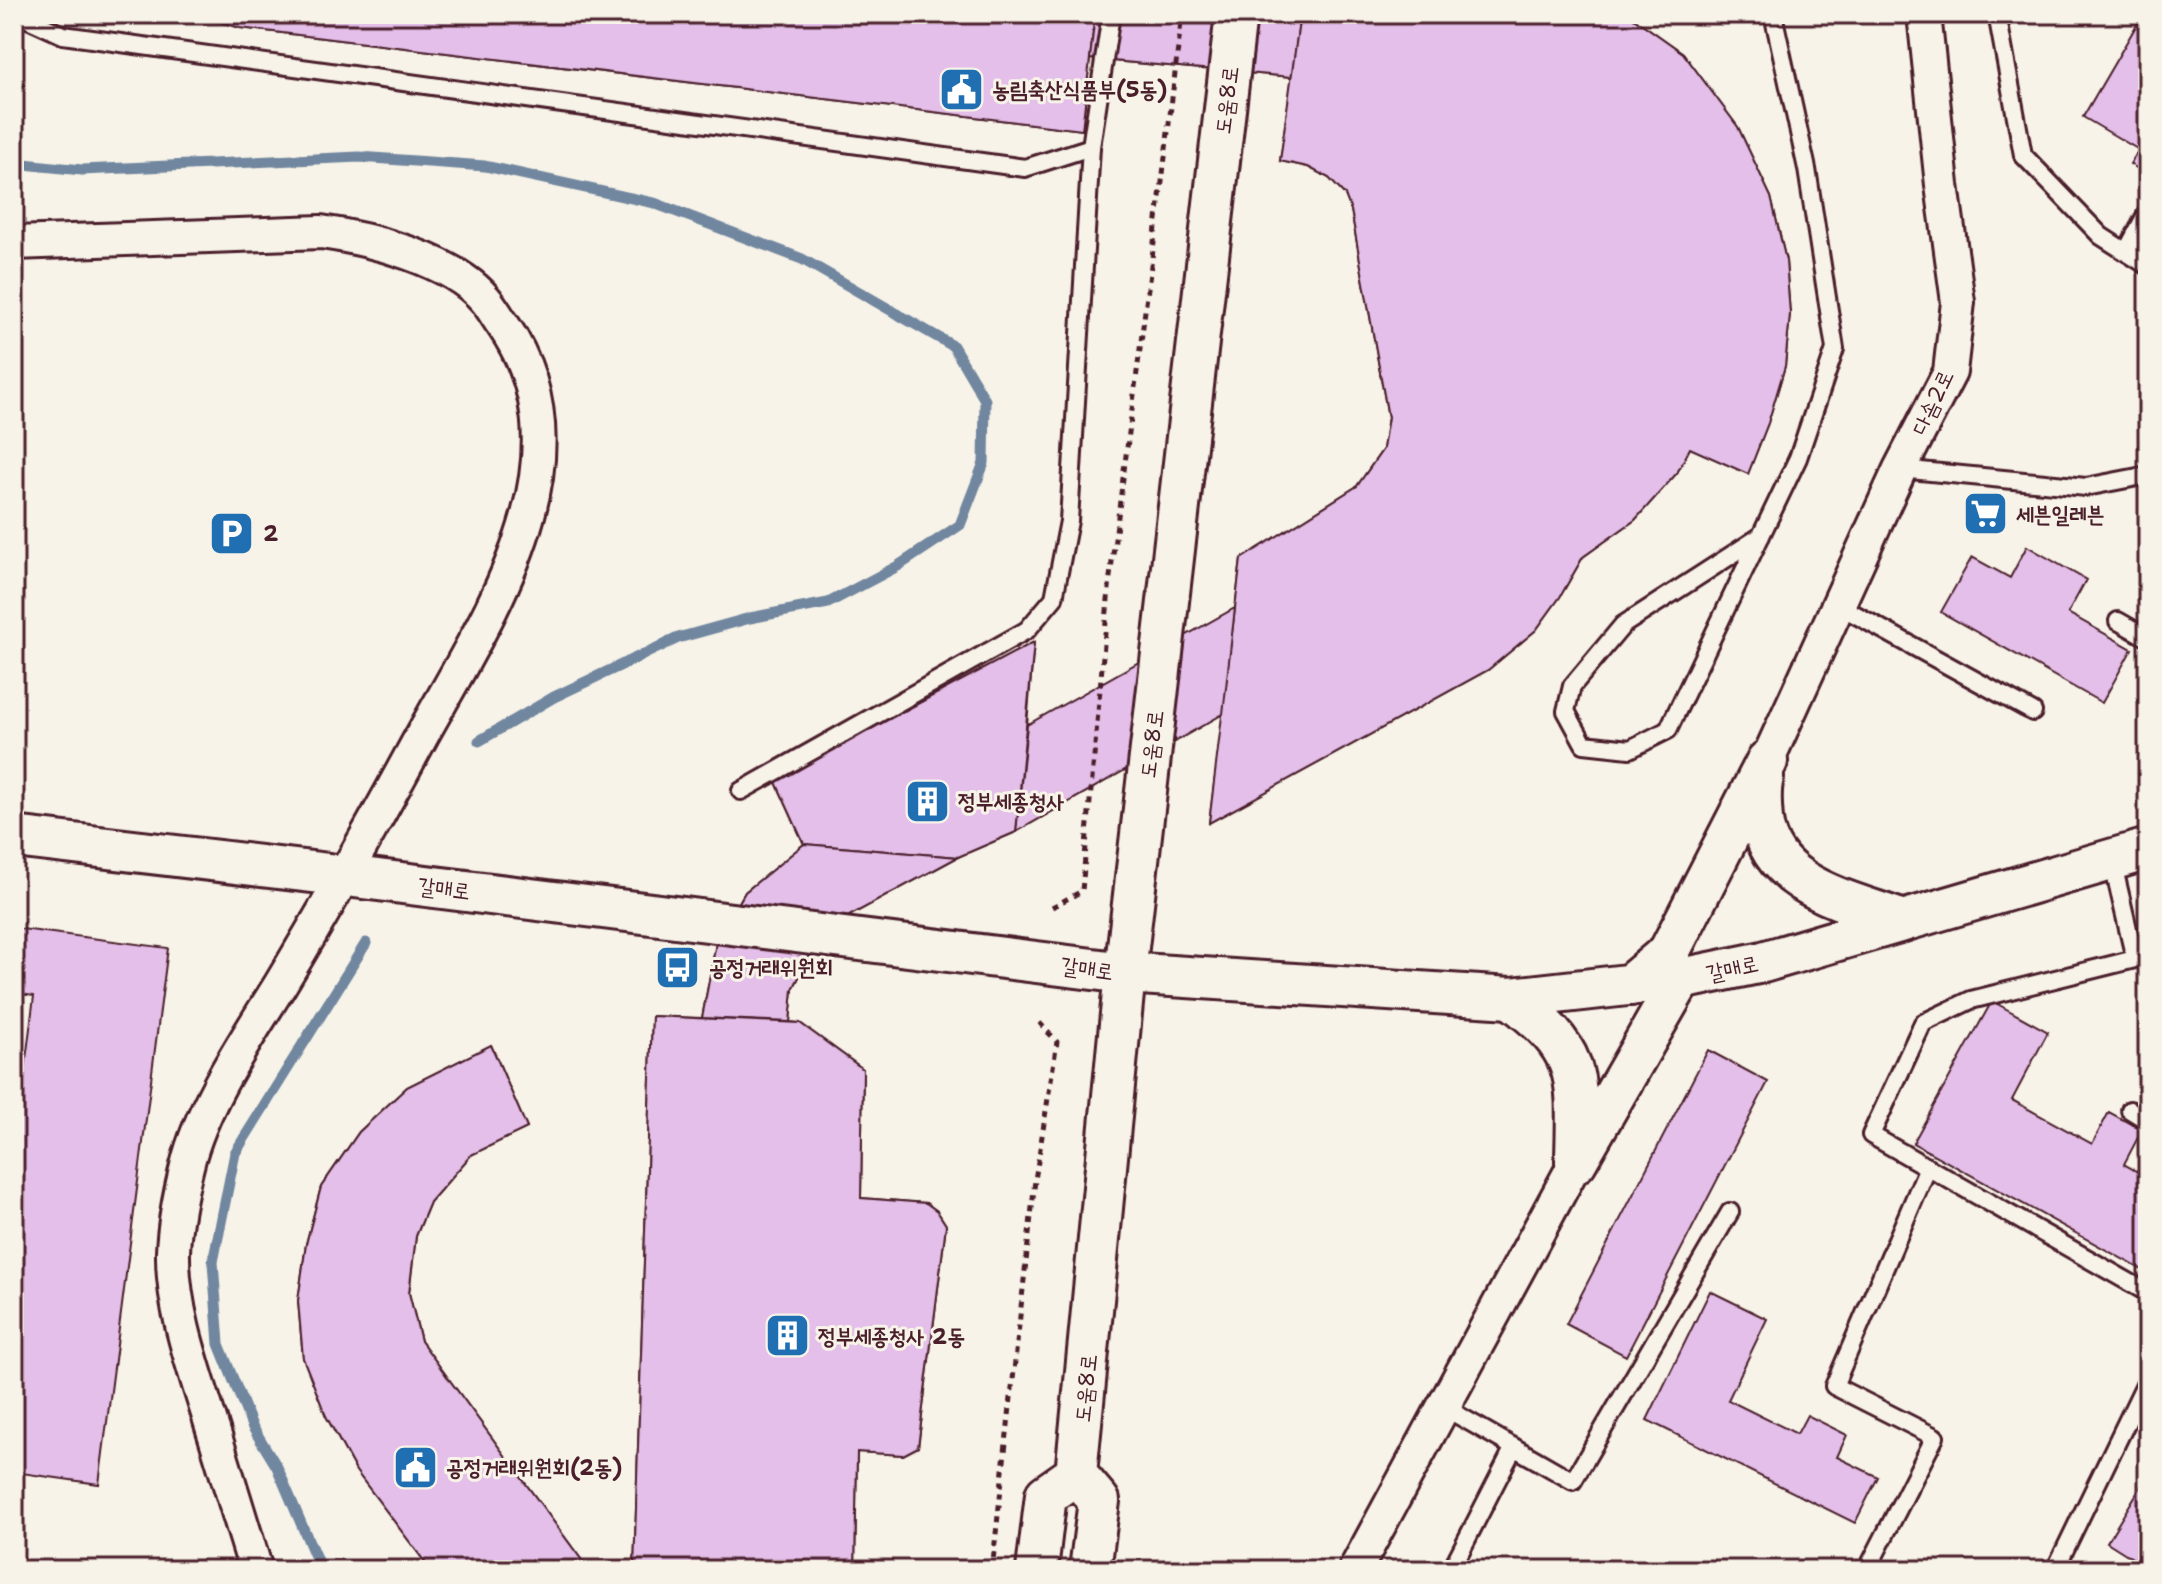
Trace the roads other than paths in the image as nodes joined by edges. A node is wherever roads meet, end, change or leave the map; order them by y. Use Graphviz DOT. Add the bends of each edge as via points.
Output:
graph roads {
  1 [pos="17,14"];
  2 [pos="1111,14"];
  3 [pos="1236,14"];
  4 [pos="1773,14"];
  5 [pos="1924,14"];
  6 [pos="1997,14"];
  7 [pos="1091,147"];
  8 [pos="2148,211"];
  9 [pos="14,243"];
  10 [pos="2126,252"];
  11 [pos="2148,266"];
  12 [pos="1900,469"];
  13 [pos="2148,475"];
  14 [pos="1761,536"];
  15 [pos="1838,605"];
  16 [pos="2118,621"];
  17 [pos="2148,638"];
  18 [pos="2033,712"];
  19 [pos="1767,761"];
  20 [pos="741,791"];
  21 [pos="14,837"];
  22 [pos="2130,855"];
  23 [pos="346,876"];
  24 [pos="1903,921"];
  25 [pos="1125,973"];
  26 [pos="1681,979"];
  27 [pos="1630,985"];
  28 [pos="1511,998"];
  29 [pos="2130,1110"];
  30 [pos="2148,1121"];
  31 [pos="1576,1162"];
  32 [pos="1928,1167"];
  33 [pos="1730,1212"];
  34 [pos="2148,1293"];
  35 [pos="2148,1378"];
  36 [pos="1442,1406"];
  37 [pos="1514,1447"];
  38 [pos="1076,1474"];
  39 [pos="256,1570"];
  40 [pos="1037,1570"];
  41 [pos="1090,1570"];
  42 [pos="1355,1570"];
  43 [pos="1451,1570"];
  44 [pos="1867,1570"];
  45 [pos="2055,1570"];
  1 -- 7 [label="lane" via="63,35 1025,168"];
  2 -- 7 [label="lane"];
  3 -- 25 [label="street, 도움8로"];
  4 -- 14 [label="lane" via="1807,169 1835,349 1798,458"];
  5 -- 12 [label="street, 다솜2로" via="1958,302 1950,372"];
  6 -- 10 [label="lane" via="2023,155 2101,236"];
  7 -- 20 [label="lane" via="1069,521 1054,598 1027,630"];
  8 -- 10 [label="lane"];
  9 -- 23 [label="street" via="321,232 364,238 451,273 484,297 512,338 529,375 538,421 532,504 518,551"];
  10 -- 11 [label="lane"];
  12 -- 13 [label="lane" via="2086,487"];
  12 -- 15 [label="street, 다솜2로"];
  14 -- 14 [label="lane" via="1668,730 1630,749 1584,744 1566,711 1572,686 1623,625"];
  15 -- 18 [label="lane"];
  15 -- 19 [label="street, 다솜2로"];
  16 -- 17 [label="lane"];
  19 -- 24 [label="street" via="1759,790 1763,828 1769,848 1787,871 1815,888"];
  19 -- 27 [label="street" via="1669,952"];
  21 -- 23 [label="street, 갈매로"];
  22 -- 24 [label="street, 갈매로"];
  22 -- 32 [label="lane" via="2135,959 1971,1000 1923,1023 1871,1135"];
  23 -- 25 [label="street, 갈매로"];
  23 -- 39 [label="street" via="204,1119 178,1206 176,1292 192,1365"];
  24 -- 26 [label="street, 갈매로" via="1763,962"];
  25 -- 28 [label="street, 갈매로"];
  25 -- 38 [label="street, 도움8로"];
  26 -- 27 [label="street, 갈매로"];
  26 -- 31 [label="street"];
  27 -- 28 [label="street, 갈매로"];
  28 -- 31 [label="street" via="1543,1023 1573,1069"];
  29 -- 30 [label="lane"];
  31 -- 36 [label="street"];
  32 -- 34 [label="lane"];
  32 -- 44 [label="lane" via="1834,1386 1935,1437"];
  33 -- 37 [label="lane" via="1573,1481"];
  35 -- 45 [label="lane"];
  36 -- 37 [label="lane"];
  36 -- 42 [label="street"];
  37 -- 43 [label="lane"];
  38 -- 40 [label="street" via="1046,1495"];
  38 -- 41 [label="street" via="1099,1501"];
}
